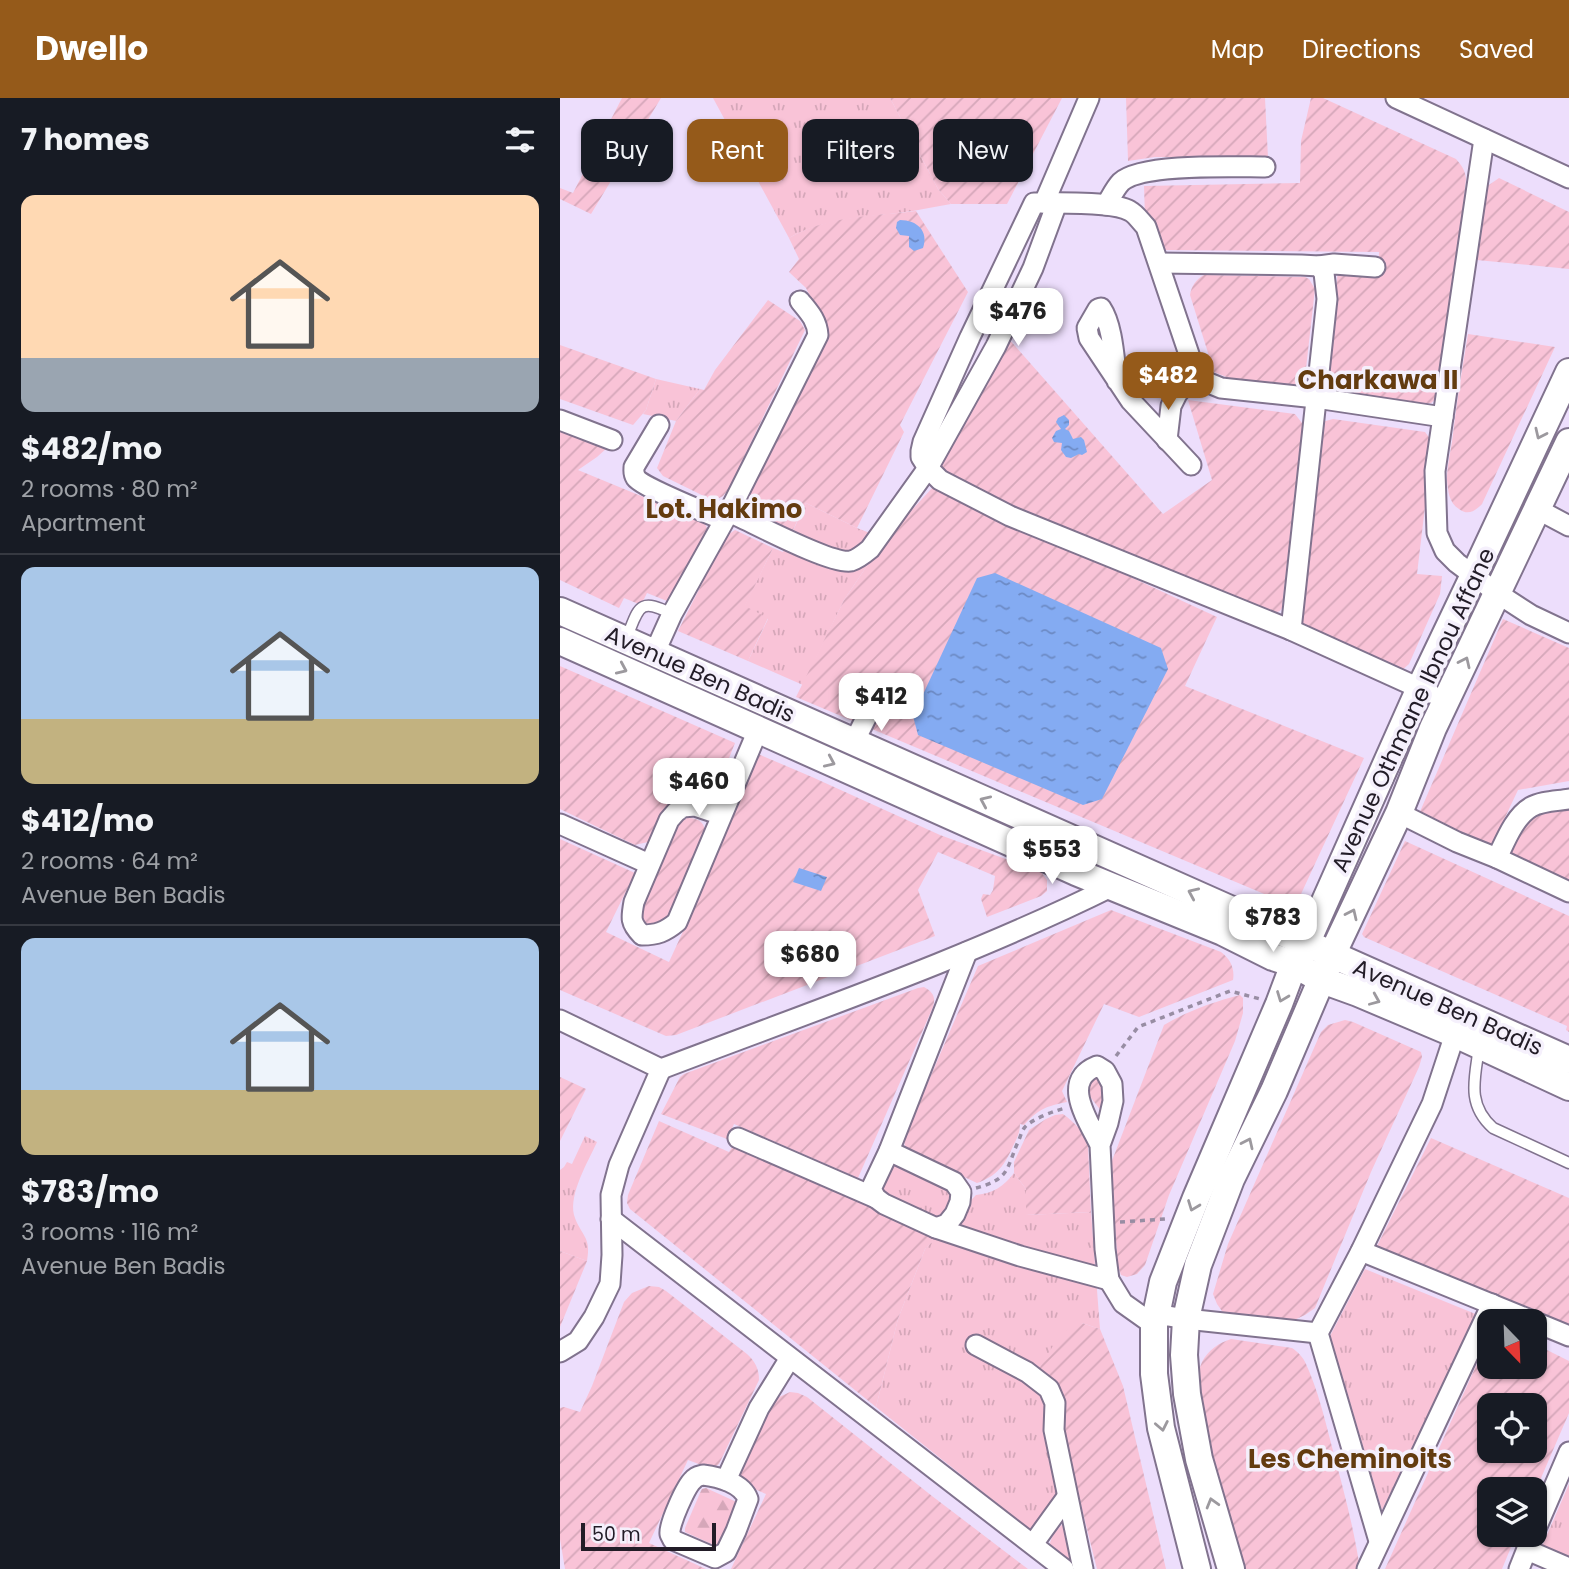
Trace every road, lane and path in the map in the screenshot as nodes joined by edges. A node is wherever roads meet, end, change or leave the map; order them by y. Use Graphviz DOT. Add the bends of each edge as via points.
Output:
graph roads {
  1 [pos="1089,98"];
  2 [pos="1396,98"];
  3 [pos="1427,105"];
  4 [pos="1484,139"];
  5 [pos="1265,167"];
  6 [pos="1569,178"];
  7 [pos="1050,203"];
  8 [pos="1106,205"];
  9 [pos="1159,263"];
  10 [pos="1319,267"];
  11 [pos="1375,267"];
  12 [pos="800,301"];
  13 [pos="970,337"];
  14 [pos="996,346"];
  15 [pos="1195,372"];
  16 [pos="1569,372"];
  17 [pos="1117,381"];
  18 [pos="944,394"];
  19 [pos="1316,398"];
  20 [pos="965,405"];
  21 [pos="1443,417"];
  22 [pos="560,420"];
  23 [pos="659,425"];
  24 [pos="612,440"];
  25 [pos="1167,440"];
  26 [pos="1569,442"];
  27 [pos="1191,465"];
  28 [pos="928,468"];
  29 [pos="1537,509"];
  30 [pos="727,516"];
  31 [pos="1569,526"];
  32 [pos="1474,575"];
  33 [pos="1497,593"];
  34 [pos="560,611"];
  35 [pos="672,614"];
  36 [pos="1291,630"];
  37 [pos="1569,633"];
  38 [pos="625,640"];
  39 [pos="560,641"];
  40 [pos="654,654"];
  41 [pos="1420,688"];
  42 [pos="1446,701"];
  43 [pos="872,706"];
  44 [pos="758,730"];
  45 [pos="854,742"];
  46 [pos="1569,799"];
  47 [pos="1398,813"];
  48 [pos="722,815"];
  49 [pos="560,824"];
  50 [pos="1497,858"];
  51 [pos="649,864"];
  52 [pos="1076,872"];
  53 [pos="1114,887"];
  54 [pos="1569,892"];
  55 [pos="1062,912"];
  56 [pos="967,952"];
  57 [pos="1300,954"];
  58 [pos="1332,955"];
  59 [pos="1322,980"];
  60 [pos="1279,1004"];
  61 [pos="560,1020"];
  62 [pos="1455,1034"];
  63 [pos="1479,1046"];
  64 [pos="1569,1060"];
  65 [pos="661,1069"];
  66 [pos="1105,1071"];
  67 [pos="1569,1087"];
  68 [pos="1081,1105"];
  69 [pos="738,1138"];
  70 [pos="1100,1145"];
  71 [pos="889,1150"];
  72 [pos="1569,1163"];
  73 [pos="961,1192"];
  74 [pos="876,1198"];
  75 [pos="1188,1218"];
  76 [pos="611,1219"];
  77 [pos="1104,1222"];
  78 [pos="936,1228"];
  79 [pos="1361,1251"];
  80 [pos="1109,1280"];
  81 [pos="1492,1304"];
  82 [pos="1504,1309"];
  83 [pos="1155,1320"];
  84 [pos="1186,1320"];
  85 [pos="1547,1327"];
  86 [pos="1318,1333"];
  87 [pos="1569,1336"];
  88 [pos="976,1345"];
  89 [pos="560,1352"];
  90 [pos="790,1358"];
  91 [pos="1569,1452"];
  92 [pos="726,1480"];
  93 [pos="1068,1497"];
  94 [pos="1547,1502"];
  95 [pos="1379,1541"];
  96 [pos="1033,1544"];
  97 [pos="1528,1547"];
  98 [pos="1542,1547"];
  99 [pos="1569,1568"];
  100 [pos="1064,1569"];
  101 [pos="1083,1569"];
  102 [pos="1197,1569"];
  103 [pos="1231,1569"];
  104 [pos="1367,1569"];
  105 [pos="1519,1569"];
  1 -- 7 [label="street"];
  2 -- 3 [label="street"];
  3 -- 4 [label="street"];
  4 -- 6 [label="street"];
  4 -- 21 [label="street"];
  5 -- 8 [label="street" via="1140,172 1121,182"];
  7 -- 8 [label="street"];
  7 -- 13 [label="street" via="1034,203"];
  7 -- 14 [label="street" via="1033,268"];
  8 -- 9 [label="street" via="1133,211 1146,227"];
  9 -- 10 [label="street"];
  9 -- 15 [label="street"];
  10 -- 11 [label="street"];
  10 -- 19 [label="street" via="1324,272 1327,299"];
  12 -- 30 [label="street" via="813,316 818,335"];
  13 -- 14 [label="street"];
  13 -- 18 [label="street"];
  14 -- 20 [label="street"];
  15 -- 19 [label="street" via="1221,387"];
  15 -- 25 [label="street" via="1171,406"];
  16 -- 32 [label="main road, Avenue Othmane Ibnou Affane, one-way"];
  17 -- 25 [label="street"];
  18 -- 20 [label="street"];
  18 -- 28 [label="street" via="920,451"];
  19 -- 21 [label="street"];
  19 -- 36 [label="street"];
  20 -- 28 [label="street"];
  21 -- 32 [label="street" via="1435,471 1437,533 1445,551"];
  22 -- 24 [label="street"];
  23 -- 30 [label="street" via="634,467 638,480"];
  25 -- 27 [label="street"];
  26 -- 29 [label="main road, Avenue Othmane Ibnou Affane"];
  28 -- 30 [label="street" via="870,550 852,561 822,555"];
  28 -- 36 [label="street" via="940,480 1010,516"];
  29 -- 31 [label="street"];
  29 -- 33 [label="main road, Avenue Othmane Ibnou Affane"];
  30 -- 35 [label="street"];
  32 -- 33 [label="street"];
  32 -- 41 [label="main road, Avenue Othmane Ibnou Affane"];
  33 -- 37 [label="street"];
  42 -- 33 [label="main road, Avenue Othmane Ibnou Affane, one-way"];
  34 -- 38 [label="main road, Avenue Ben Badis"];
  35 -- 38 [label="lane" via="645,605"];
  35 -- 40 [label="street"];
  36 -- 41 [label="street"];
  38 -- 40 [label="main road, Avenue Ben Badis"];
  39 -- 44 [label="main road, Avenue Ben Badis, one-way"];
  40 -- 45 [label="main road, Avenue Ben Badis"];
  41 -- 42 [label="street"];
  41 -- 57 [label="main road, Avenue Othmane Ibnou Affane"];
  42 -- 47 [label="main road, Avenue Othmane Ibnou Affane"];
  43 -- 45 [label="street"];
  44 -- 48 [label="street"];
  44 -- 52 [label="main road, Avenue Ben Badis, one-way"];
  57 -- 45 [label="main road, Avenue Ben Badis, one-way"];
  46 -- 50 [label="street" via="1532,807 1521,815"];
  47 -- 50 [label="street"];
  58 -- 47 [label="main road, Avenue Othmane Ibnou Affane, one-way"];
  48 -- 51 [label="street" via="683,807 669,820"];
  48 -- 51 [label="street" via="677,922 656,935 642,935 631,916"];
  49 -- 51 [label="street"];
  50 -- 54 [label="street"];
  52 -- 53 [label="main road, Avenue Ben Badis"];
  52 -- 55 [label="street"];
  53 -- 55 [label="street"];
  53 -- 57 [label="main road, Avenue Ben Badis" via="1273,957"];
  55 -- 56 [label="street"];
  56 -- 65 [label="street"];
  56 -- 71 [label="street"];
  57 -- 58 [label="main road, Avenue Ben Badis"];
  57 -- 59 [label="main road, Avenue Ben Badis"];
  57 -- 60 [label="main road, Avenue Othmane Ibnou Affane, one-way"];
  58 -- 59 [label="main road, Avenue Othmane Ibnou Affane"];
  58 -- 64 [label="main road, Avenue Ben Badis"];
  59 -- 62 [label="main road, Avenue Ben Badis, one-way"];
  84 -- 59 [label="main road, Avenue Othmane Ibnou Affane, one-way" via="1198,1265 1231,1179"];
  60 -- 66 [label="path" via="1230,991 1138,1027"];
  60 -- 75 [label="main road, Avenue Othmane Ibnou Affane, one-way"];
  61 -- 65 [label="street"];
  62 -- 63 [label="main road, Avenue Ben Badis"];
  62 -- 79 [label="street" via="1432,1104"];
  63 -- 67 [label="main road, Avenue Ben Badis"];
  63 -- 72 [label="lane" via="1473,1088 1484,1120"];
  65 -- 76 [label="street" via="618,1166"];
  66 -- 68 [label="street" via="1097,1066 1081,1078"];
  66 -- 70 [label="street" via="1113,1101"];
  68 -- 70 [label="street"];
  68 -- 73 [label="path" via="1060,1109 1025,1127 1004,1175"];
  69 -- 74 [label="street"];
  70 -- 77 [label="street"];
  71 -- 73 [label="street" via="954,1182"];
  71 -- 74 [label="street" via="871,1189"];
  73 -- 78 [label="street" via="956,1214"];
  74 -- 78 [label="street"];
  75 -- 77 [label="path"];
  75 -- 83 [label="main road, Avenue Othmane Ibnou Affane" via="1163,1282"];
  76 -- 89 [label="street" via="610,1284 578,1341"];
  76 -- 90 [label="street"];
  77 -- 80 [label="street"];
  78 -- 80 [label="street"];
  79 -- 81 [label="street"];
  79 -- 86 [label="street"];
  80 -- 83 [label="street" via="1123,1303"];
  81 -- 82 [label="street"];
  81 -- 95 [label="street"];
  83 -- 84 [label="street"];
  83 -- 102 [label="main road, Avenue Othmane Ibnou Affane, one-way" via="1154,1374 1161,1428"];
  84 -- 86 [label="street"];
  103 -- 84 [label="main road, Avenue Othmane Ibnou Affane, one-way" via="1194,1433 1185,1368"];
  85 -- 87 [label="street"];
  86 -- 95 [label="street"];
  88 -- 93 [label="street" via="1049,1388"];
  90 -- 92 [label="street" via="759,1408"];
  90 -- 96 [label="street"];
  91 -- 94 [label="street"];
  92 -- 92 [label="street" via="703,1475 691,1481 671,1526 674,1540 715,1558 726,1552 748,1499 742,1489"];
  93 -- 96 [label="street"];
  93 -- 101 [label="street"];
  95 -- 104 [label="street"];
  96 -- 100 [label="street"];
  97 -- 105 [label="street"];
  98 -- 99 [label="street"];
}
